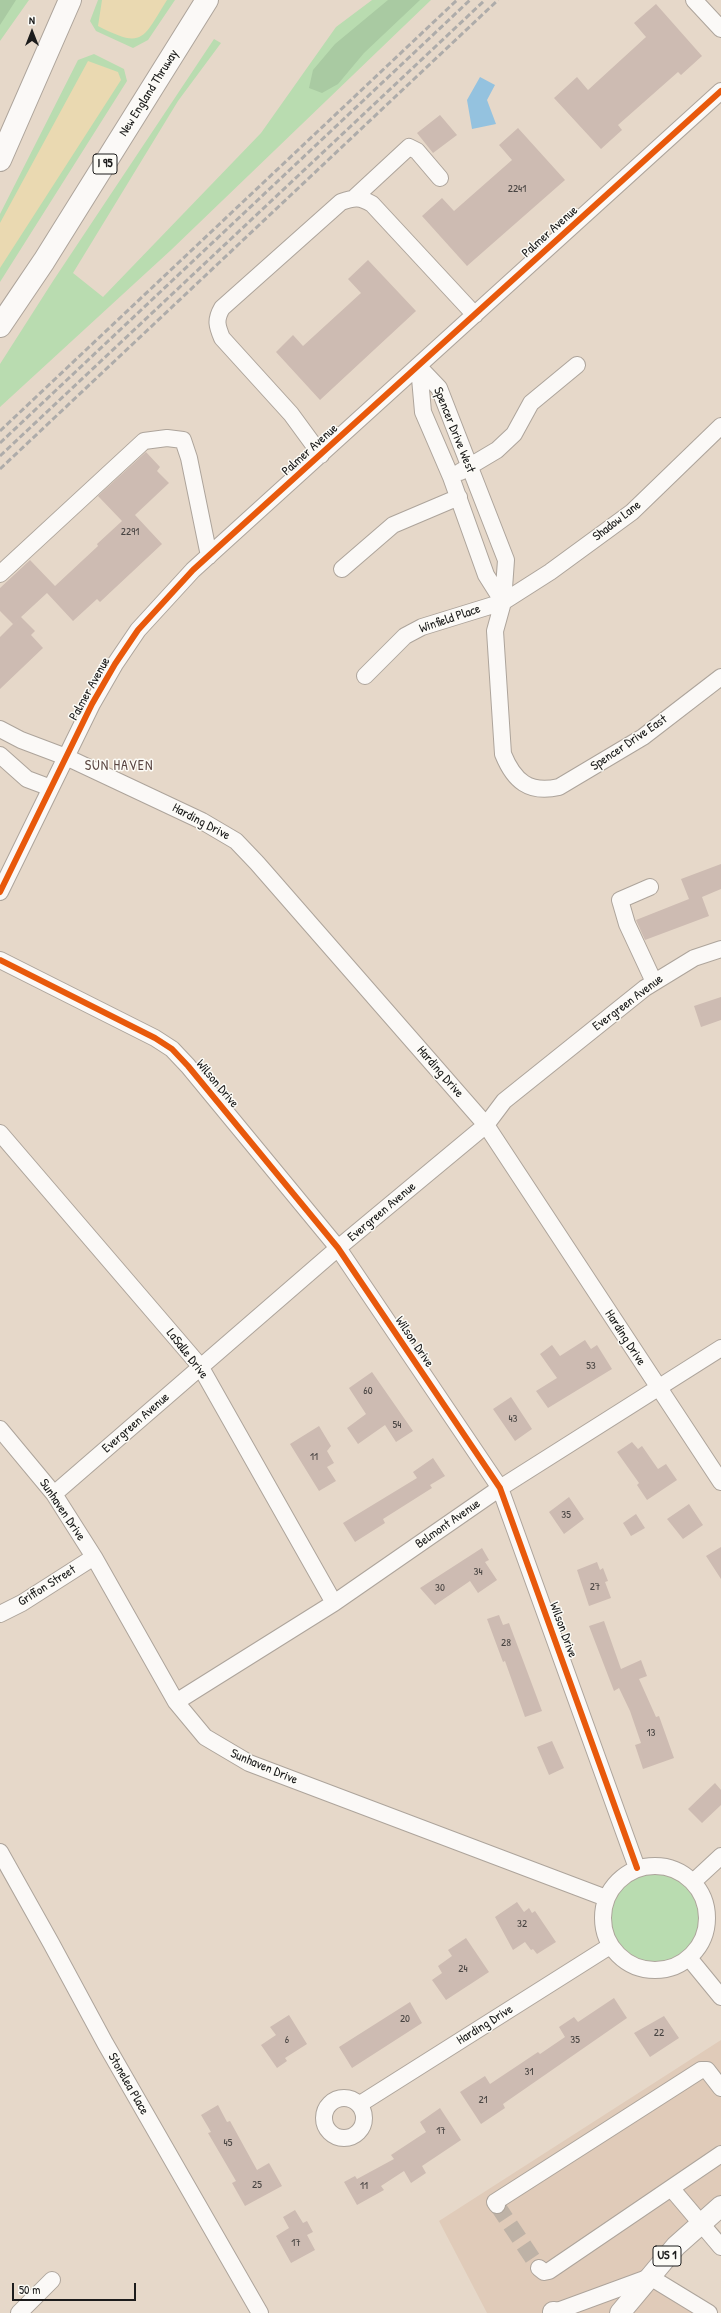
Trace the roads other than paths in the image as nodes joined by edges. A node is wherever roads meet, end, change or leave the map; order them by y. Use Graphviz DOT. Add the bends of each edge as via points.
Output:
graph roads {
  1 [pos="70,0"];
  2 [pos="207,0"];
  3 [pos="694,0"];
  4 [pos="721,29"];
  5 [pos="721,91"];
  6 [pos="0,160"];
  7 [pos="440,178"];
  8 [pos="355,197"];
  9 [pos="475,315"];
  10 [pos="0,326"];
  11 [pos="577,365"];
  12 [pos="419,367"];
  13 [pos="721,426"];
  14 [pos="321,455"];
  15 [pos="469,467"];
  16 [pos="452,477"];
  17 [pos="459,497"];
  18 [pos="209,556"];
  19 [pos="342,569"];
  20 [pos="0,574"];
  21 [pos="502,602"];
  22 [pos="366,676"];
  23 [pos="721,677"];
  24 [pos="0,729"];
  25 [pos="0,755"];
  26 [pos="66,757"];
  27 [pos="529,787"];
  28 [pos="51,788"];
  29 [pos="650,887"];
  30 [pos="0,892"];
  31 [pos="721,949"];
  32 [pos="0,960"];
  33 [pos="654,982"];
  34 [pos="486,1125"];
  35 [pos="0,1133"];
  36 [pos="338,1248"];
  37 [pos="721,1348"];
  38 [pos="200,1366"];
  39 [pos="657,1387"];
  40 [pos="0,1429"];
  41 [pos="721,1482"];
  42 [pos="500,1488"];
  43 [pos="54,1494"];
  44 [pos="94,1557"];
  45 [pos="334,1603"];
  46 [pos="0,1614"];
  47 [pos="176,1702"];
  48 [pos="0,1852"];
  49 [pos="721,1856"];
  50 [pos="637,1868"];
  51 [pos="694,1882"];
  52 [pos="606,1898"];
  53 [pos="610,1946"];
  54 [pos="689,1958"];
  55 [pos="721,1997"];
  56 [pos="719,2080"];
  57 [pos="360,2104"];
  58 [pos="721,2154"];
  59 [pos="671,2188"];
  60 [pos="497,2205"];
  61 [pos="721,2206"];
  62 [pos="700,2224"];
  63 [pos="721,2247"];
  64 [pos="538,2268"];
  65 [pos="650,2276"];
  66 [pos="52,2280"];
  67 [pos="19,2313"];
  68 [pos="260,2313"];
  69 [pos="552,2313"];
  70 [pos="560,2313"];
  71 [pos="620,2313"];
  72 [pos="709,2313"];
  1 -- 6 [label="highway"];
  2 -- 10 [label="highway, New England Thruway / I 95"];
  3 -- 4 [label="street"];
  5 -- 9 [label="street, Palmer Avenue"];
  7 -- 8 [label="street" via="417,151 409,147"];
  8 -- 9 [label="street" via="372,204"];
  8 -- 14 [label="street" via="341,202 222,308 217,316 217,326 222,338 290,414"];
  9 -- 12 [label="street, Palmer Avenue"];
  11 -- 15 [label="street" via="531,403 514,434 497,450"];
  12 -- 14 [label="street, Palmer Avenue"];
  12 -- 15 [label="street, Spencer Drive West" via="439,388"];
  12 -- 16 [label="street, Spencer Drive West" via="423,412"];
  13 -- 21 [label="street, Shadow Lane" via="632,512 550,572"];
  14 -- 18 [label="street, Palmer Avenue"];
  15 -- 16 [label="street"];
  15 -- 21 [label="street, Spencer Drive West" via="506,560"];
  16 -- 17 [label="street, Spencer Drive West"];
  17 -- 19 [label="street" via="393,525"];
  17 -- 21 [label="street, Spencer Drive West" via="486,575"];
  18 -- 20 [label="street" via="183,440 167,438 144,441"];
  18 -- 26 [label="street, Palmer Avenue" via="138,630 92,704"];
  21 -- 22 [label="street, Winfield Place" via="422,627 406,636"];
  21 -- 27 [label="street, Spencer Drive West" via="495,631 503,754 509,769"];
  23 -- 27 [label="street, Spencer Drive East" via="643,737 576,778 558,787 544,790"];
  24 -- 26 [label="street, Harding Drive"];
  25 -- 28 [label="street" via="27,779"];
  26 -- 28 [label="street, Palmer Avenue"];
  26 -- 34 [label="street, Harding Drive" via="202,821 236,841"];
  28 -- 30 [label="street, Palmer Avenue"];
  29 -- 33 [label="street" via="620,900"];
  31 -- 33 [label="street, Evergreen Avenue" via="694,958"];
  32 -- 36 [label="street, Wilson Drive" via="172,1049"];
  33 -- 34 [label="street, Evergreen Avenue" via="504,1102"];
  34 -- 36 [label="street, Evergreen Avenue"];
  34 -- 39 [label="street, Harding Drive"];
  35 -- 38 [label="street, LaSalle Drive"];
  36 -- 38 [label="street, Evergreen Avenue"];
  36 -- 42 [label="street, Wilson Drive"];
  37 -- 39 [label="street, Belmont Avenue"];
  38 -- 43 [label="street, Evergreen Avenue"];
  38 -- 45 [label="street, LaSalle Drive"];
  39 -- 41 [label="street, Harding Drive"];
  39 -- 42 [label="street, Belmont Avenue"];
  40 -- 43 [label="street, Sunhaven Drive"];
  42 -- 45 [label="street, Belmont Avenue"];
  42 -- 50 [label="street, Wilson Drive"];
  43 -- 44 [label="street, Sunhaven Drive"];
  44 -- 46 [label="street, Griffon Street" via="22,1603"];
  44 -- 47 [label="street, Sunhaven Drive"];
  45 -- 47 [label="street, Belmont Avenue"];
  47 -- 52 [label="street, Sunhaven Drive" via="205,1737 249,1763"];
  48 -- 68 [label="street, Stonelea Place" via="52,1943 108,2050"];
  49 -- 51 [label="street"];
  50 -- 51 [label="street" via="652,1865 667,1867 681,1872"];
  50 -- 52 [label="street" via="613,1885"];
  51 -- 54 [label="street" via="703,1896 707,1918 706,1930 700,1945"];
  52 -- 53 [label="street" via="602,1914 603,1930"];
  53 -- 54 [label="street" via="632,1966 646,1970 662,1970 676,1966"];
  53 -- 57 [label="street, Harding Drive"];
  54 -- 55 [label="street"];
  56 -- 60 [label="street" via="707,2070 701,2070 495,2202"];
  58 -- 59 [label="street"];
  59 -- 62 [label="street"];
  59 -- 64 [label="street" via="549,2271 544,2272"];
  61 -- 62 [label="main road, US 1"];
  62 -- 63 [label="street"];
  62 -- 65 [label="main road, US 1" via="676,2246"];
  65 -- 69 [label="street"];
  65 -- 71 [label="main road, US 1"];
  65 -- 72 [label="street"];
  66 -- 67 [label="street"];
  69 -- 70 [label="main road"];
}
